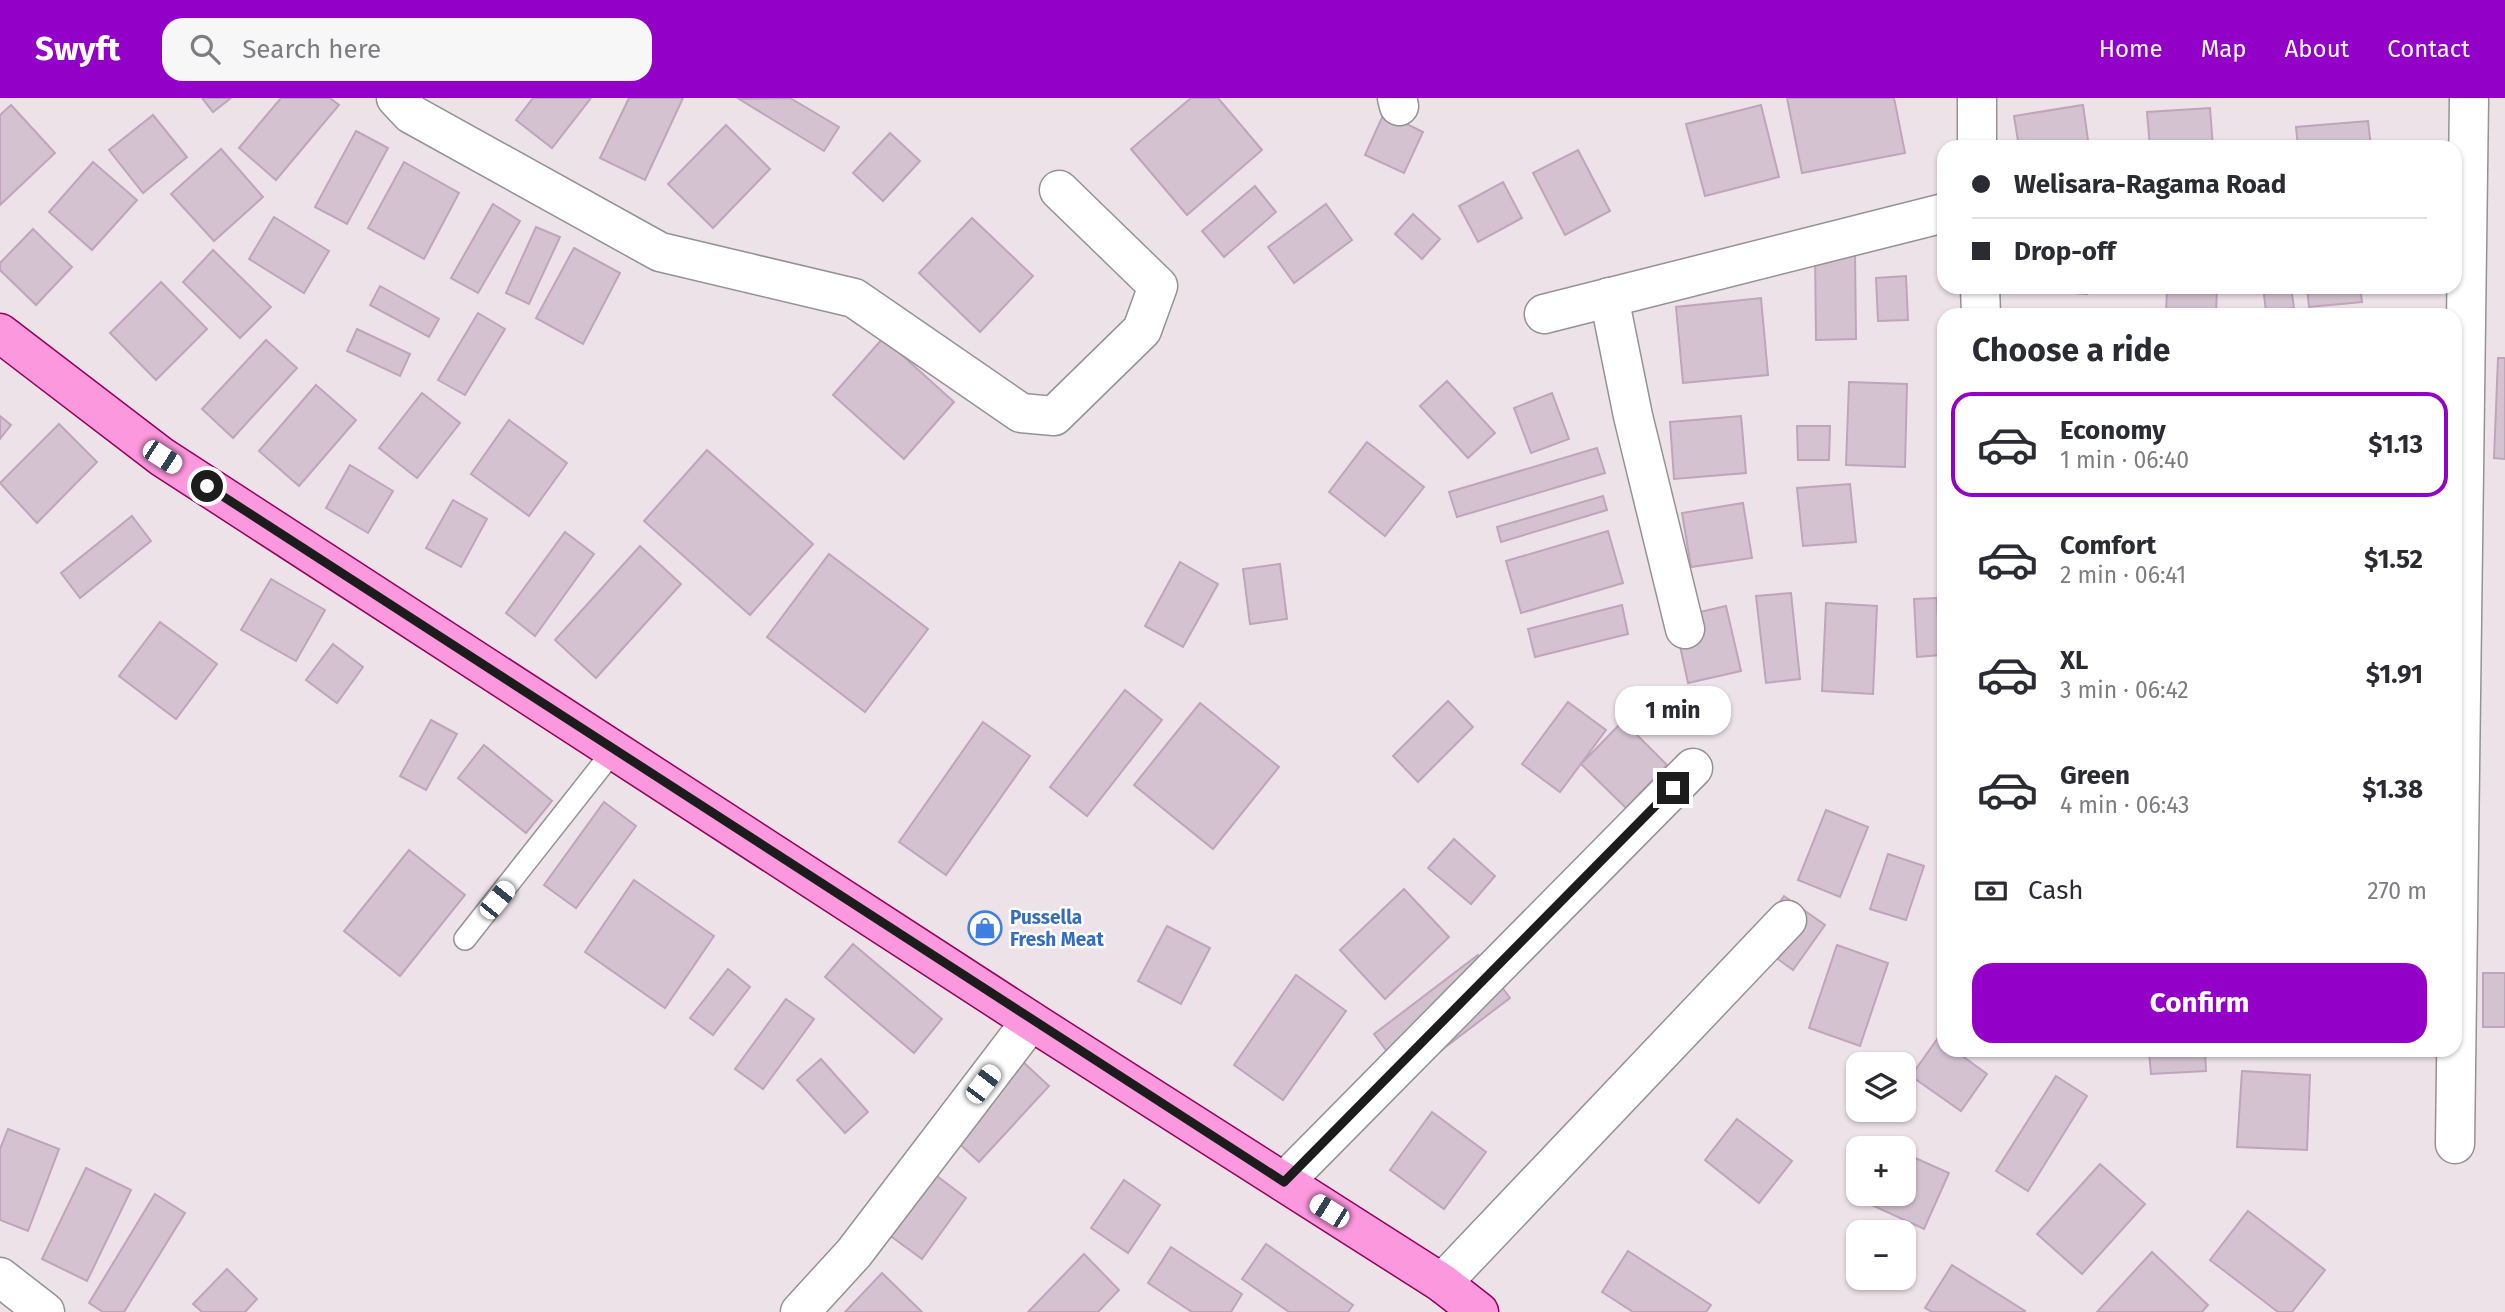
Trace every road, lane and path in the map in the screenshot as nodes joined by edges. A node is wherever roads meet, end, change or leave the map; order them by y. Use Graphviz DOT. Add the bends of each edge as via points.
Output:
graph roads {
  1 [pos="396,98"];
  2 [pos="1977,98"];
  3 [pos="2469,98"];
  4 [pos="1977,140"];
  5 [pos="1059,190"];
  6 [pos="1937,215"];
  7 [pos="1609,297"];
  8 [pos="1544,314"];
  9 [pos="0,333"];
  10 [pos="2462,621"];
  11 [pos="1685,629"];
  12 [pos="614,750"];
  13 [pos="1693,768"];
  14 [pos="1787,919"];
  15 [pos="466,939"];
  16 [pos="1031,1021"];
  17 [pos="2456,1057"];
  18 [pos="2455,1144"];
  19 [pos="1284,1182"];
  20 [pos="0,1277"];
  21 [pos="1442,1283"];
  22 [pos="44,1312"];
  23 [pos="800,1312"];
  24 [pos="1479,1312"];
  1 -- 5 [label="street" via="411,114 660,252 854,298 1021,413 1054,415 1142,330 1158,286"];
  2 -- 4 [label="street"];
  3 -- 10 [label="street"];
  6 -- 7 [label="street"];
  7 -- 8 [label="street"];
  7 -- 11 [label="street"];
  9 -- 12 [label="main road" via="162,457"];
  12 -- 15 [label="lane"];
  12 -- 16 [label="main road"];
  13 -- 19 [label="street"];
  14 -- 21 [label="street"];
  16 -- 19 [label="main road"];
  16 -- 23 [label="street" via="854,1253"];
  17 -- 18 [label="street"];
  19 -- 21 [label="main road"];
  20 -- 22 [label="street"];
  21 -- 24 [label="main road"];
}
